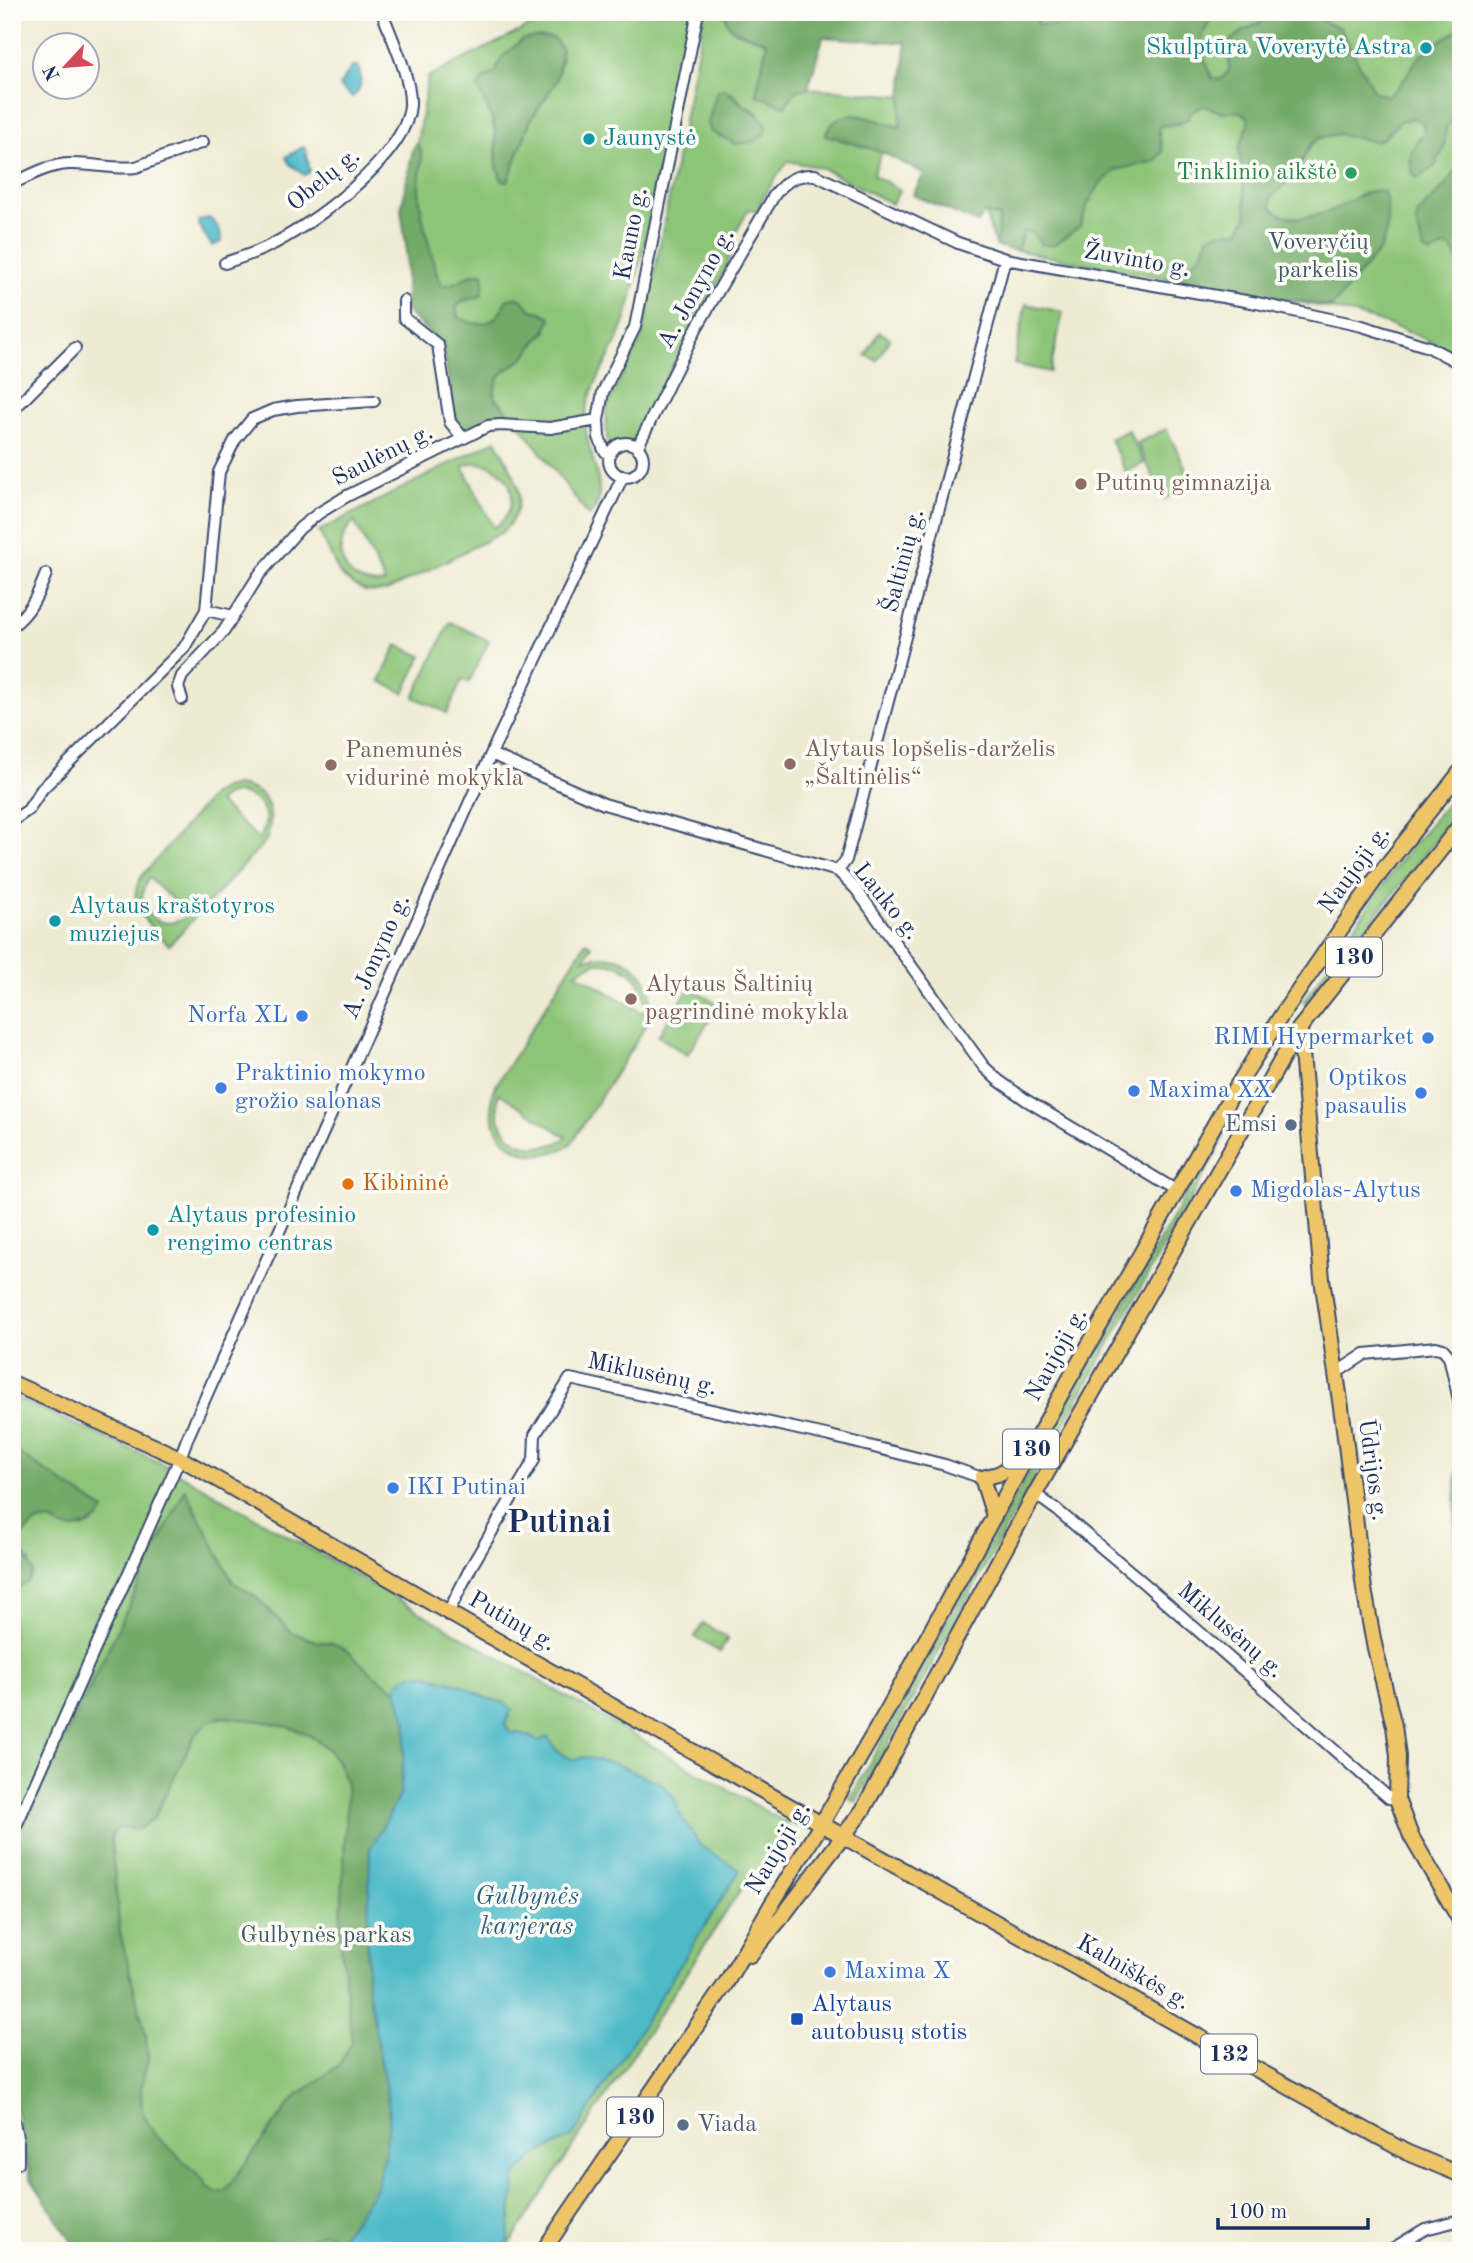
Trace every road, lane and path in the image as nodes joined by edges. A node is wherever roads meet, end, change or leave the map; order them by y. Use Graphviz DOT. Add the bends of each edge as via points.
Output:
graph roads {
  1 [pos="382,12"];
  2 [pos="698,12"];
  3 [pos="203,142"];
  4 [pos="815,175"];
  5 [pos="12,184"];
  6 [pos="1005,259"];
  7 [pos="225,263"];
  8 [pos="404,301"];
  9 [pos="75,348"];
  10 [pos="1461,364"];
  11 [pos="374,401"];
  12 [pos="12,411"];
  13 [pos="598,420"];
  14 [pos="463,438"];
  15 [pos="637,448"];
  16 [pos="610,456"];
  17 [pos="623,477"];
  18 [pos="46,574"];
  19 [pos="206,610"];
  20 [pos="233,616"];
  21 [pos="12,626"];
  22 [pos="182,699"];
  23 [pos="491,754"];
  24 [pos="1461,771"];
  25 [pos="12,821"];
  26 [pos="1461,824"];
  27 [pos="838,871"];
  28 [pos="1281,1016"];
  29 [pos="1300,1029"];
  30 [pos="1177,1191"];
  31 [pos="1336,1373"];
  32 [pos="12,1383"];
  33 [pos="1461,1409"];
  34 [pos="180,1458"];
  35 [pos="1025,1460"];
  36 [pos="982,1478"];
  37 [pos="1035,1494"];
  38 [pos="994,1516"];
  39 [pos="449,1611"];
  40 [pos="1397,1799"];
  41 [pos="822,1823"];
  42 [pos="12,1835"];
  43 [pos="844,1835"];
  44 [pos="1461,1922"];
  45 [pos="726,1983"];
  46 [pos="12,2111"];
  47 [pos="18,2163"];
  48 [pos="1461,2175"];
  49 [pos="1461,2220"];
  50 [pos="543,2251"];
  51 [pos="1389,2251"];
  1 -- 7 [label="street, Obelų g." via="406,77 410,105 401,132 376,167 338,201 267,247"];
  2 -- 13 [label="street, Kauno g." via="635,327 603,392"];
  3 -- 5 [label="street" via="136,167 62,165"];
  4 -- 6 [label="street, Žuvinto g." via="958,243"];
  4 -- 15 [label="street, A. Jonyno g." via="796,176 775,194 697,327"];
  6 -- 10 [label="street, Žuvinto g." via="1362,326 1429,347"];
  6 -- 27 [label="street, Šaltinių g." via="846,860"];
  8 -- 14 [label="street" via="404,318 438,345 450,422"];
  9 -- 12 [label="street"];
  11 -- 19 [label="street" via="273,410 252,419 235,440 219,472"];
  13 -- 14 [label="street, Saulėnų g." via="550,428 488,426"];
  13 -- 16 [label="street, Kauno g." via="599,437"];
  14 -- 20 [label="street, Saulėnų g." via="319,513 280,549"];
  15 -- 16 [label="street" via="619,445"];
  15 -- 17 [label="street" via="643,458 640,469"];
  16 -- 17 [label="street" via="614,471"];
  17 -- 23 [label="street, A. Jonyno g."];
  18 -- 21 [label="street" via="34,604"];
  19 -- 20 [label="street"];
  19 -- 25 [label="street" via="184,648 165,669"];
  20 -- 22 [label="street, Saulėnų g." via="182,676 178,687"];
  23 -- 27 [label="street, Lauko g." via="604,804"];
  23 -- 34 [label="street, A. Jonyno g."];
  24 -- 28 [label="main road, Naujoji g. / 130" via="1374,881"];
  26 -- 29 [label="main road, Naujoji g. / 130"];
  27 -- 30 [label="street, Lauko g." via="984,1067 1027,1100"];
  28 -- 29 [label="main road"];
  28 -- 30 [label="main road, Naujoji g. / 130"];
  29 -- 31 [label="main road, Ūdrijos g." via="1318,1245"];
  29 -- 37 [label="main road, Naujoji g. / 130"];
  30 -- 35 [label="main road, Naujoji g. / 130"];
  31 -- 33 [label="street" via="1375,1351 1443,1349 1449,1356"];
  31 -- 40 [label="main road, Ūdrijos g." via="1364,1589 1394,1726"];
  32 -- 34 [label="main road, Putinų g."];
  34 -- 39 [label="main road, Putinų g."];
  34 -- 42 [label="street"];
  35 -- 36 [label="main road"];
  35 -- 38 [label="main road, Naujoji g. / 130"];
  36 -- 38 [label="main road"];
  36 -- 39 [label="street, Miklusėnų g." via="830,1436 570,1379 535,1435 534,1460"];
  37 -- 40 [label="street, Miklusėnų g." via="1389,1798"];
  37 -- 43 [label="main road, Naujoji g. / 130" via="863,1810"];
  38 -- 41 [label="main road, Naujoji g. / 130"];
  39 -- 41 [label="main road, Putinų g."];
  40 -- 44 [label="main road, Ūdrijos g." via="1411,1836"];
  41 -- 43 [label="main road, Kalniškės g. / 132"];
  41 -- 45 [label="main road, Naujoji g. / 130"];
  43 -- 45 [label="main road, Naujoji g."];
  43 -- 48 [label="main road, Kalniškės g. / 132" via="1406,2152"];
  45 -- 50 [label="main road, Naujoji g. / 130"];
  46 -- 47 [label="street"];
  49 -- 51 [label="street" via="1425,2229"];
}
